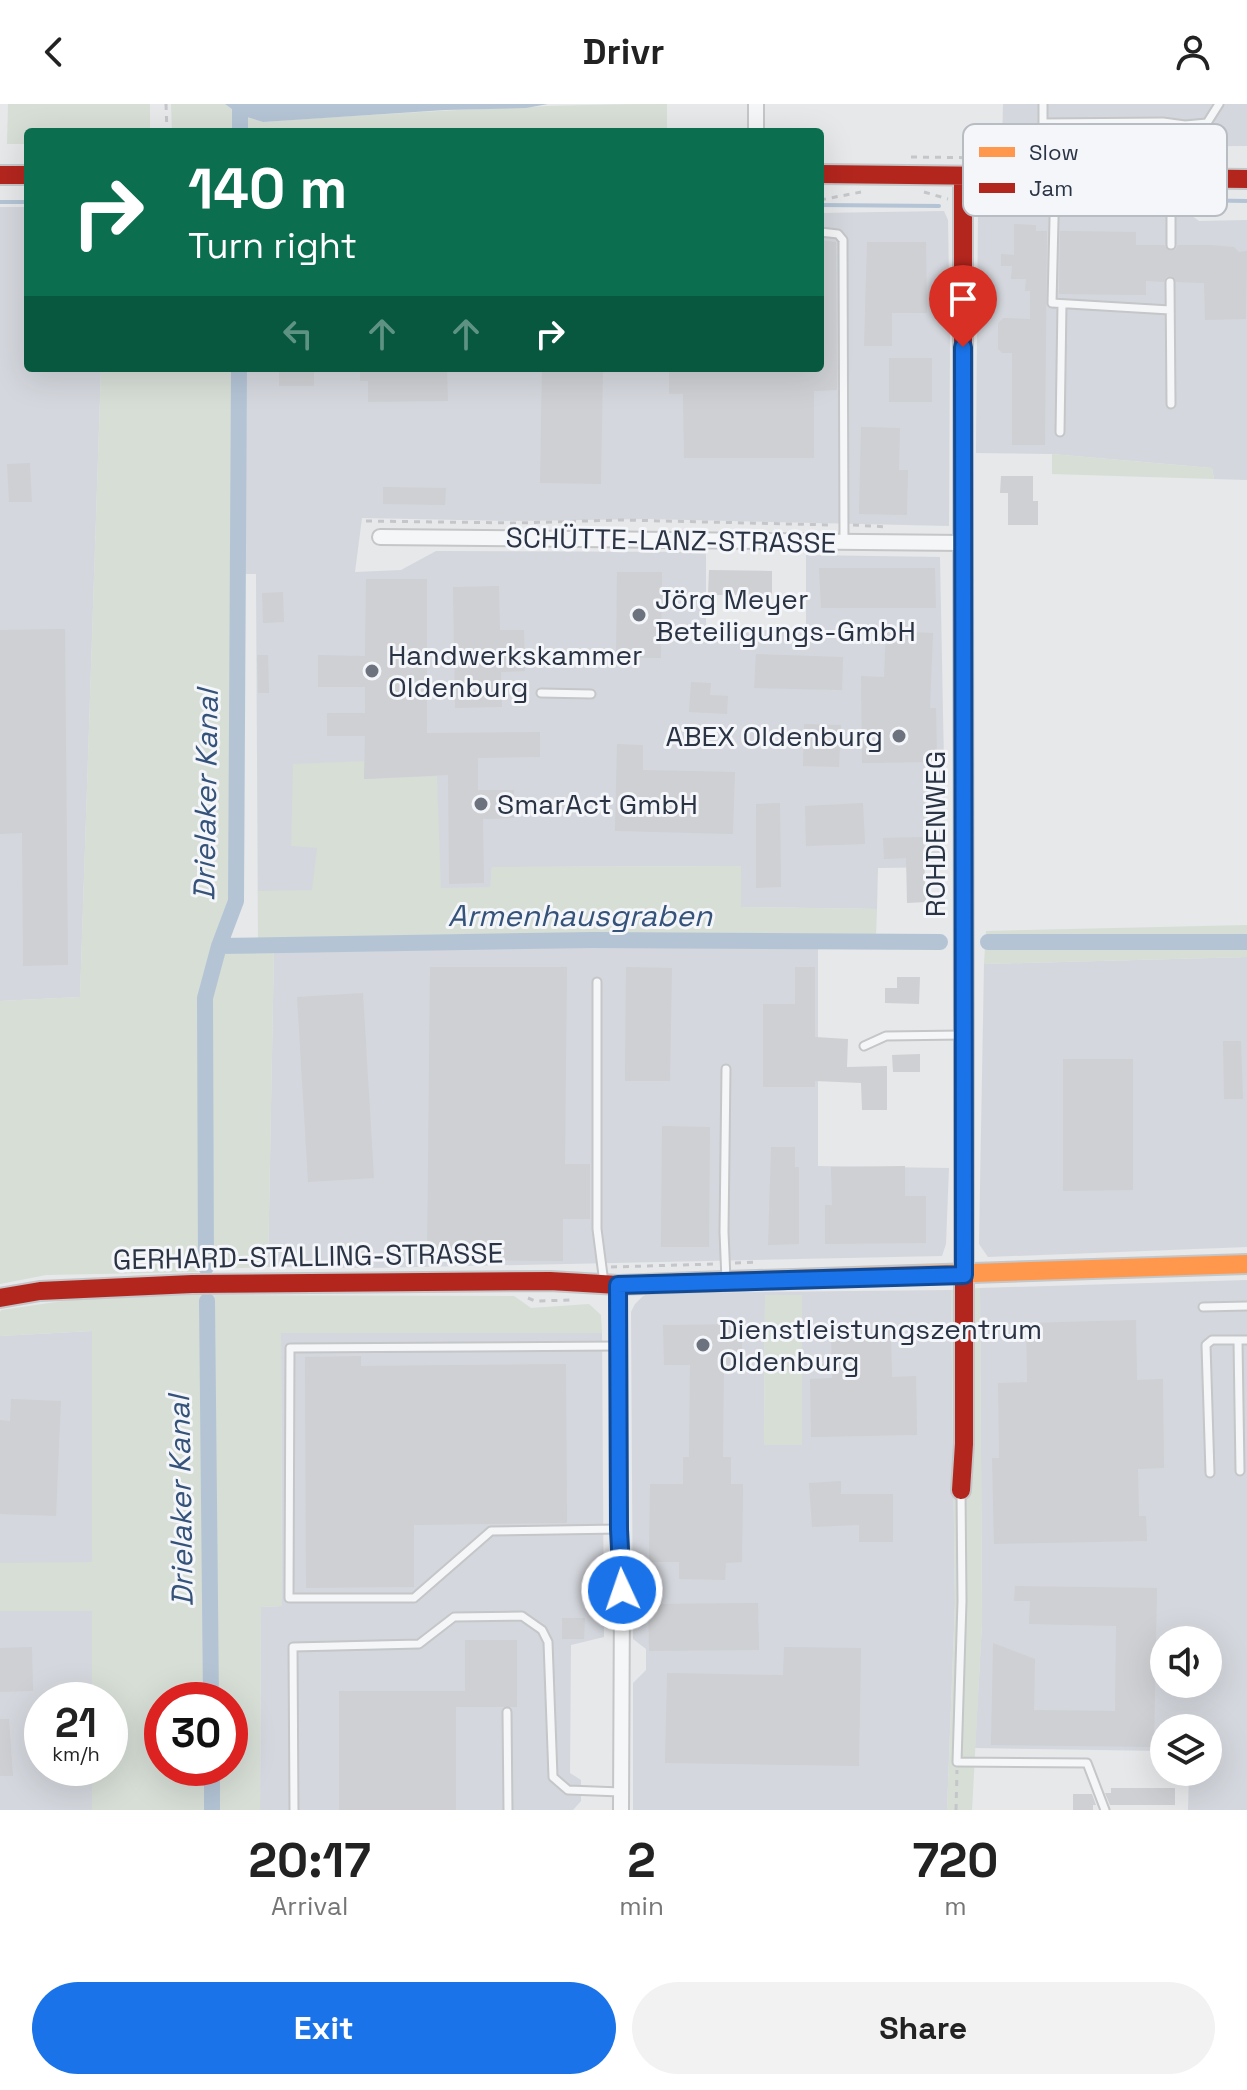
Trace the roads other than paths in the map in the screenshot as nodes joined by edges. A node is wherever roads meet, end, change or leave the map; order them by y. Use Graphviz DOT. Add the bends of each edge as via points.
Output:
graph roads {
  1 [pos="756,104"];
  2 [pos="1043,104"];
  3 [pos="1219,104"];
  4 [pos="1178,124"];
  5 [pos="1196,124"];
  6 [pos="756,128"];
  7 [pos="824,174"];
  8 [pos="0,175"];
  9 [pos="24,175"];
  10 [pos="963,178"];
  11 [pos="1054,216"];
  12 [pos="1171,216"];
  13 [pos="824,232"];
  14 [pos="1171,245"];
  15 [pos="1170,282"];
  16 [pos="1062,304"];
  17 [pos="1170,310"];
  18 [pos="1171,404"];
  19 [pos="1060,432"];
  20 [pos="380,537"];
  21 [pos="844,542"];
  22 [pos="963,543"];
  23 [pos="541,693"];
  24 [pos="591,694"];
  25 [pos="597,982"];
  26 [pos="963,1035"];
  27 [pos="864,1046"];
  28 [pos="726,1069"];
  29 [pos="1247,1264"];
  30 [pos="726,1273"];
  31 [pos="964,1275"];
  32 [pos="609,1279"];
  33 [pos="0,1298"];
  34 [pos="1247,1306"];
  35 [pos="1203,1307"];
  36 [pos="1242,1341"];
  37 [pos="619,1346"];
  38 [pos="1240,1471"];
  39 [pos="1210,1473"];
  40 [pos="961,1490"];
  41 [pos="619,1529"];
  42 [pos="507,1712"];
  43 [pos="621,1792"];
  44 [pos="294,1810"];
  45 [pos="508,1810"];
  46 [pos="621,1810"];
  47 [pos="1105,1810"];
  1 -- 6 [label="street"];
  2 -- 4 [label="lane" via="1043,123"];
  3 -- 5 [label="lane" via="1207,123"];
  7 -- 10 [label="street"];
  8 -- 9 [label="street"];
  10 -- 22 [label="street, ROHDENWEG"];
  11 -- 16 [label="lane" via="1052,303"];
  12 -- 14 [label="lane"];
  13 -- 21 [label="lane" via="843,240"];
  15 -- 17 [label="lane"];
  16 -- 17 [label="lane"];
  16 -- 19 [label="lane"];
  17 -- 18 [label="lane"];
  20 -- 21 [label="street, SCHÜTTE-LANZ-STRASSE"];
  21 -- 22 [label="street, SCHÜTTE-LANZ-STRASSE"];
  22 -- 26 [label="street, ROHDENWEG"];
  23 -- 24 [label="lane"];
  25 -- 32 [label="lane" via="597,1229"];
  26 -- 27 [label="lane" via="886,1036"];
  26 -- 31 [label="street, ROHDENWEG"];
  28 -- 30 [label="lane"];
  29 -- 31 [label="street, GERHARD-STALLING-STRASSE"];
  30 -- 31 [label="street, GERHARD-STALLING-STRASSE"];
  30 -- 32 [label="street, GERHARD-STALLING-STRASSE"];
  31 -- 40 [label="street, ROHDENWEG"];
  32 -- 33 [label="street, GERHARD-STALLING-STRASSE" via="192,1284 40,1291"];
  32 -- 37 [label="street"];
  34 -- 35 [label="lane"];
  36 -- 38 [label="lane"];
  36 -- 39 [label="lane" via="1212,1340 1206,1345"];
  37 -- 41 [label="street"];
  37 -- 41 [label="lane" via="290,1348 289,1598 414,1598 491,1531"];
  40 -- 47 [label="lane" via="957,1762 1087,1763"];
  41 -- 43 [label="street"];
  42 -- 45 [label="lane"];
  43 -- 44 [label="lane" via="568,1790 553,1777 548,1642 542,1630 522,1616 454,1617 419,1644 293,1647"];
  43 -- 46 [label="street"];
}
